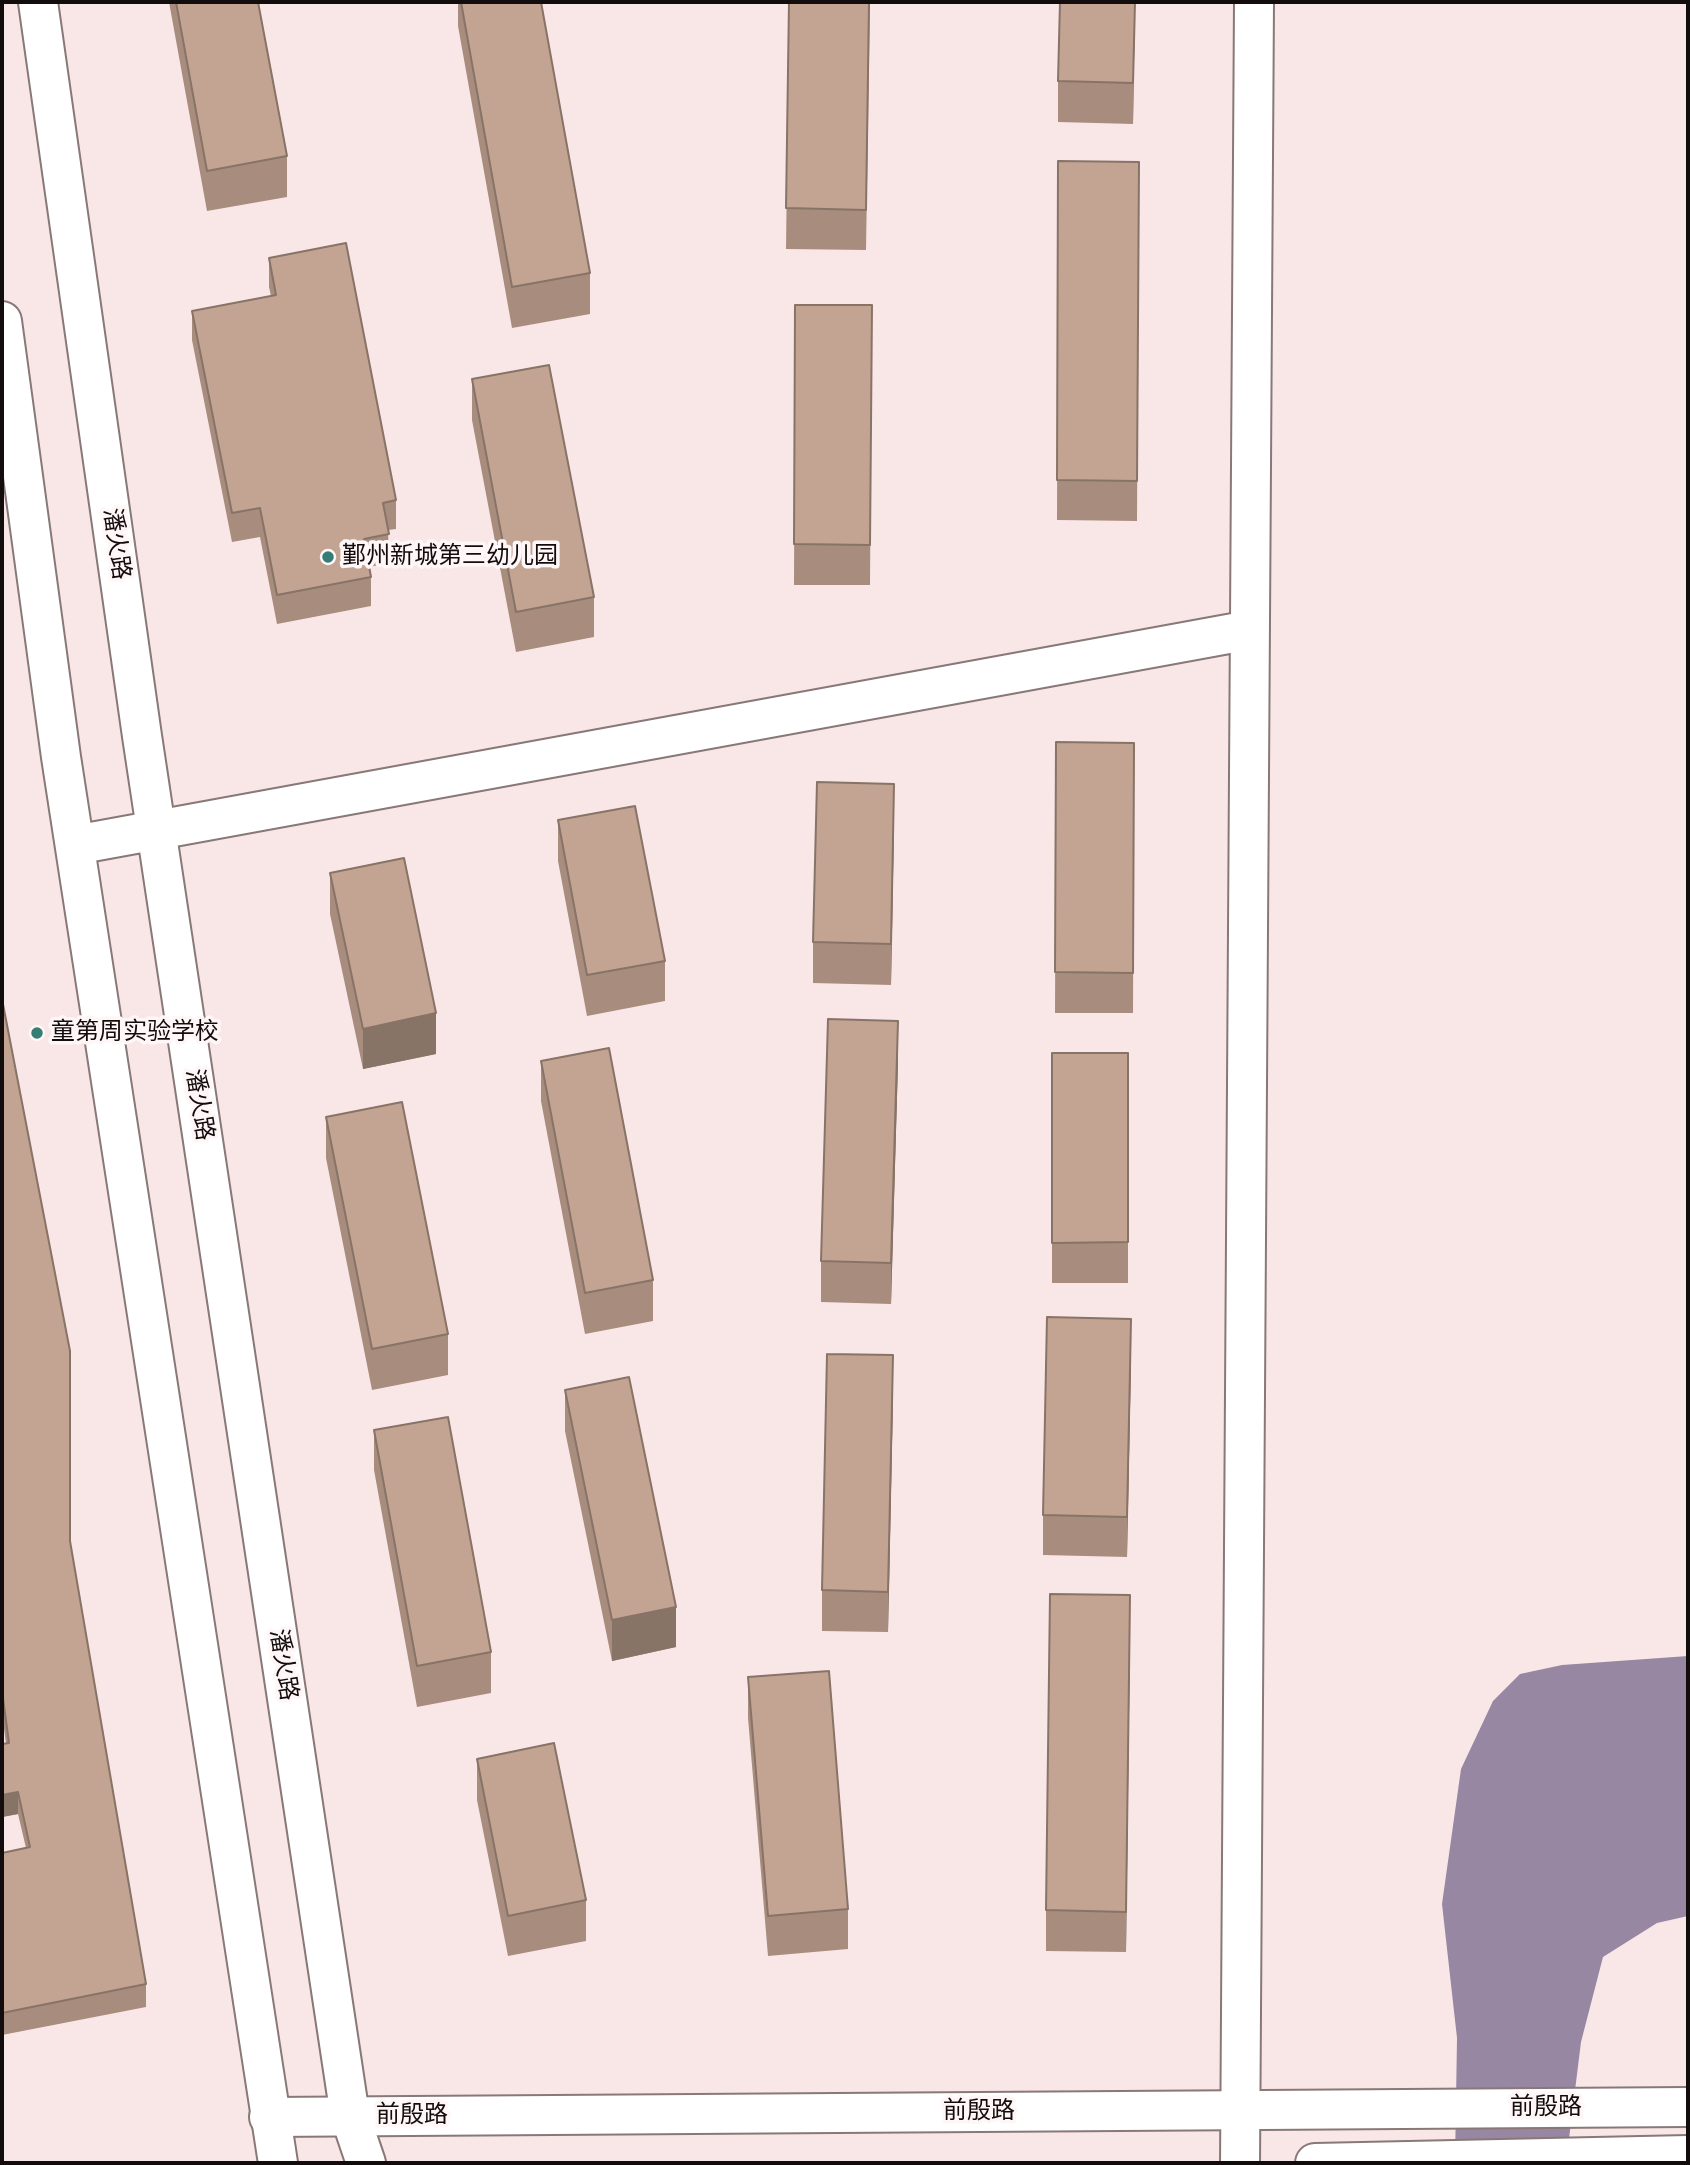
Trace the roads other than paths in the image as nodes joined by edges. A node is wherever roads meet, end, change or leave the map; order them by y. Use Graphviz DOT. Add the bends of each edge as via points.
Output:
graph roads {
  1 [pos="38,2"];
  2 [pos="1254,2"];
  3 [pos="2,321"];
  4 [pos="1250,630"];
  5 [pos="157,831"];
  6 [pos="75,845"];
  7 [pos="1688,2107"];
  8 [pos="1242,2110"];
  9 [pos="350,2116"];
  10 [pos="269,2117"];
  11 [pos="1688,2155"];
  12 [pos="278,2163"];
  13 [pos="366,2163"];
  14 [pos="1240,2163"];
  15 [pos="1315,2163"];
  1 -- 5 [label="street, 潘火路"];
  2 -- 4 [label="street"];
  3 -- 6 [label="street"];
  4 -- 5 [label="street"];
  4 -- 8 [label="street"];
  5 -- 6 [label="street"];
  5 -- 9 [label="street, 潘火路"];
  6 -- 10 [label="street"];
  7 -- 8 [label="street, 前殷路"];
  8 -- 9 [label="street, 前殷路"];
  8 -- 14 [label="street"];
  9 -- 10 [label="street, 前殷路"];
  9 -- 13 [label="street, 潘火路"];
  10 -- 12 [label="street"];
  11 -- 15 [label="street, 前殷路"];
}
